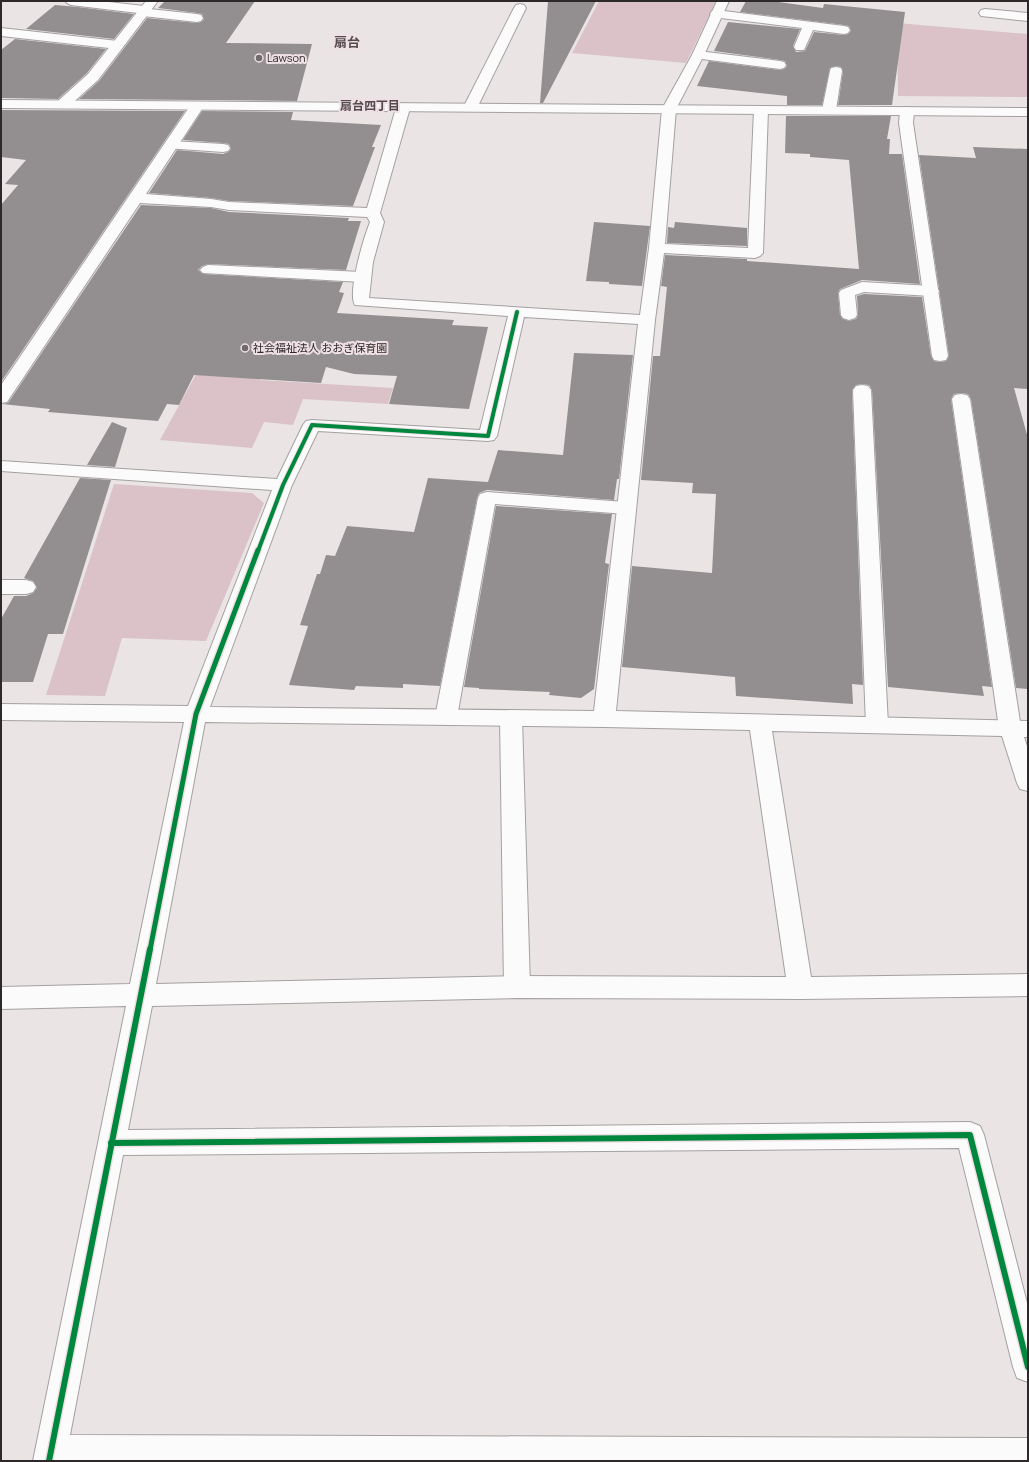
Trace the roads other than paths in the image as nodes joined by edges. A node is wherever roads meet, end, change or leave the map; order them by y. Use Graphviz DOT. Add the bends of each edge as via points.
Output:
graph roads {
  1 [pos="70,1"];
  2 [pos="723,1"];
  3 [pos="146,8"];
  4 [pos="520,8"];
  5 [pos="985,13"];
  6 [pos="716,14"];
  7 [pos="1028,17"];
  8 [pos="197,18"];
  9 [pos="809,26"];
  10 [pos="844,30"];
  11 [pos="1,32"];
  12 [pos="118,45"];
  13 [pos="800,47"];
  14 [pos="698,55"];
  15 [pos="780,65"];
  16 [pos="836,71"];
  17 [pos="1,104"];
  18 [pos="63,104"];
  19 [pos="197,106"];
  20 [pos="403,108"];
  21 [pos="470,108"];
  22 [pos="669,109"];
  23 [pos="761,110"];
  24 [pos="829,110"];
  25 [pos="907,111"];
  26 [pos="1028,112"];
  27 [pos="171,145"];
  28 [pos="223,148"];
  29 [pos="136,198"];
  30 [pos="373,213"];
  31 [pos="656,248"];
  32 [pos="208,270"];
  33 [pos="362,277"];
  34 [pos="931,291"];
  35 [pos="517,312"];
  36 [pos="849,315"];
  37 [pos="647,320"];
  38 [pos="940,356"];
  39 [pos="862,390"];
  40 [pos="1,398"];
  41 [pos="961,399"];
  42 [pos="1,466"];
  43 [pos="283,485"];
  44 [pos="626,508"];
  45 [pos="1,587"];
  46 [pos="26,587"];
  47 [pos="1,712"];
  48 [pos="196,714"];
  49 [pos="446,717"];
  50 [pos="511,718"];
  51 [pos="604,719"];
  52 [pos="760,722"];
  53 [pos="877,725"];
  54 [pos="1019,729"];
  55 [pos="1028,783"];
  56 [pos="1028,985"];
  57 [pos="517,987"];
  58 [pos="800,988"];
  59 [pos="141,995"];
  60 [pos="1,998"];
  61 [pos="111,1143"];
  62 [pos="1028,1367"];
  63 [pos="1028,1454"];
  64 [pos="50,1456"];
  1 -- 3 [label="street"];
  2 -- 6 [label="street"];
  3 -- 8 [label="street"];
  3 -- 12 [label="street"];
  4 -- 21 [label="street"];
  5 -- 7 [label="street"];
  6 -- 9 [label="street"];
  6 -- 14 [label="street"];
  9 -- 10 [label="street"];
  9 -- 13 [label="street"];
  11 -- 12 [label="street"];
  12 -- 18 [label="street" via="93,77"];
  14 -- 15 [label="street"];
  14 -- 22 [label="street"];
  16 -- 24 [label="street"];
  17 -- 18 [label="street"];
  18 -- 19 [label="street"];
  19 -- 20 [label="street"];
  19 -- 27 [label="street"];
  20 -- 21 [label="street"];
  20 -- 30 [label="street"];
  21 -- 22 [label="street"];
  22 -- 23 [label="street"];
  22 -- 31 [label="street"];
  23 -- 24 [label="street"];
  23 -- 31 [label="street" via="755,253"];
  24 -- 25 [label="street"];
  25 -- 26 [label="street"];
  25 -- 34 [label="street" via="906,123"];
  27 -- 28 [label="street"];
  27 -- 29 [label="street"];
  29 -- 30 [label="street" via="229,206"];
  29 -- 40 [label="street"];
  30 -- 33 [label="street" via="377,222 368,246"];
  31 -- 37 [label="street"];
  32 -- 33 [label="street"];
  33 -- 35 [label="street" via="361,302"];
  34 -- 36 [label="street" via="862,287 847,293"];
  34 -- 38 [label="street"];
  35 -- 37 [label="street"];
  35 -- 43 [label="street" via="488,436 312,426"];
  37 -- 44 [label="street"];
  39 -- 53 [label="street"];
  41 -- 54 [label="street"];
  42 -- 43 [label="street"];
  43 -- 48 [label="street"];
  44 -- 49 [label="street" via="487,498"];
  44 -- 51 [label="street"];
  45 -- 46 [label="street"];
  47 -- 48 [label="street"];
  48 -- 49 [label="street"];
  48 -- 59 [label="street"];
  49 -- 50 [label="street"];
  50 -- 51 [label="street"];
  50 -- 57 [label="street"];
  51 -- 52 [label="street"];
  52 -- 53 [label="street"];
  52 -- 58 [label="street"];
  53 -- 54 [label="street"];
  54 -- 55 [label="street"];
  56 -- 58 [label="street"];
  57 -- 58 [label="street"];
  57 -- 59 [label="street"];
  59 -- 60 [label="street"];
  59 -- 61 [label="street"];
  61 -- 62 [label="street" via="970,1135"];
  61 -- 64 [label="street"];
  63 -- 64 [label="street"];
}
